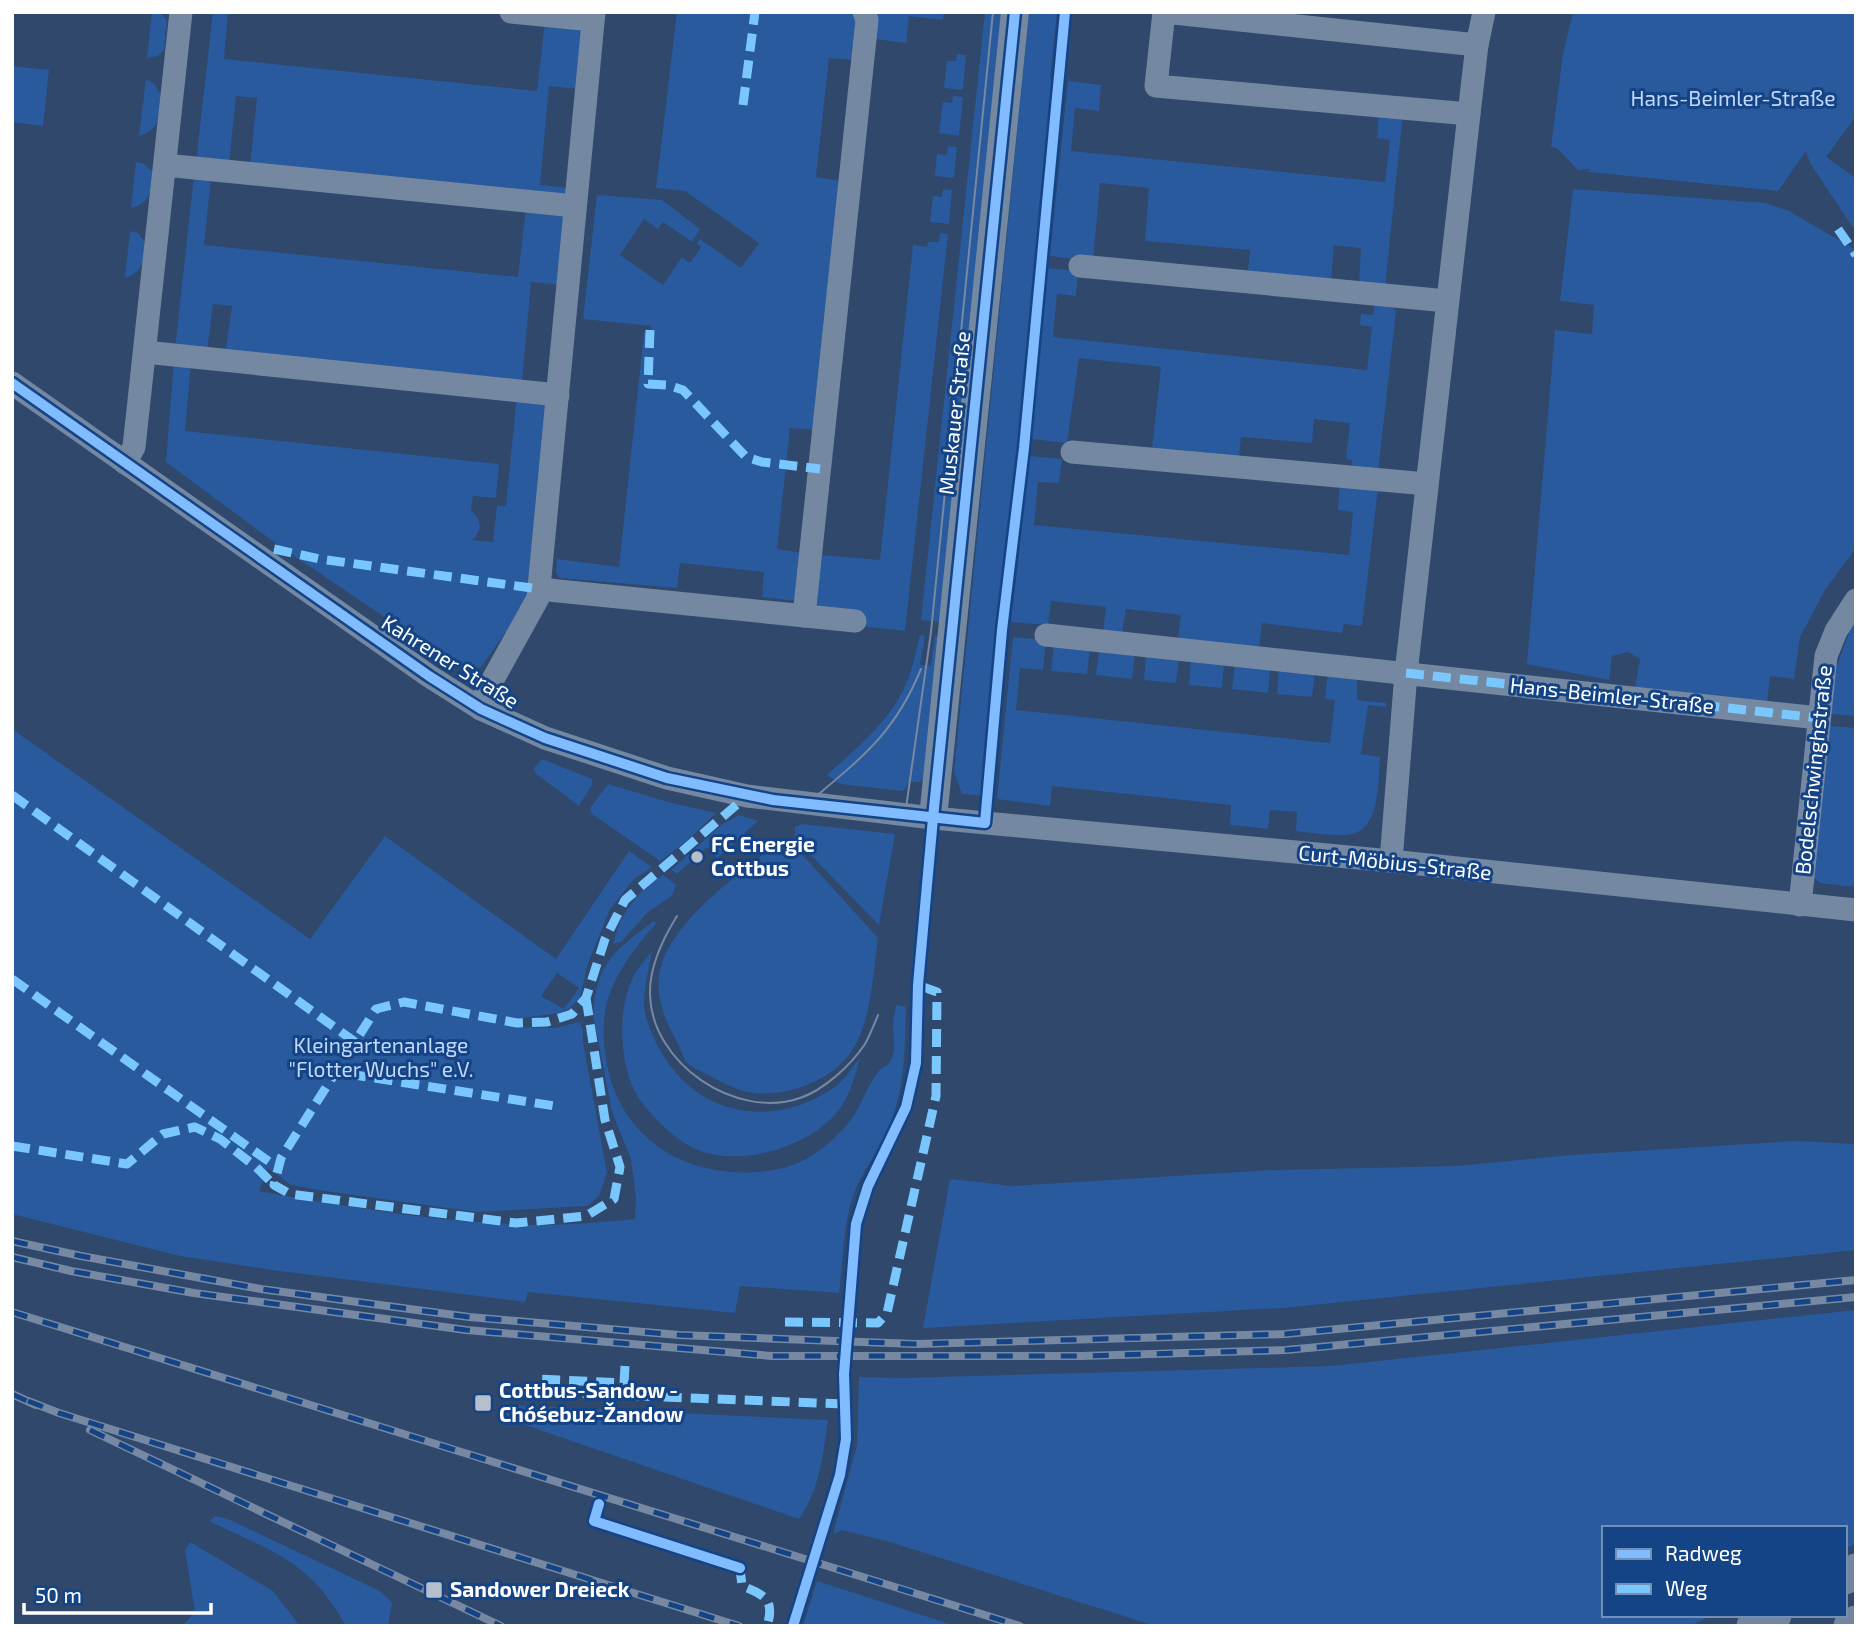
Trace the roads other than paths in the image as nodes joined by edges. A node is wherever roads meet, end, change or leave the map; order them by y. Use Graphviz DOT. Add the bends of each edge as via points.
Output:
graph roads {
  1 [pos="181,12"];
  2 [pos="511,12"];
  3 [pos="864,12"];
  4 [pos="1015,12"];
  5 [pos="1164,12"];
  6 [pos="1484,12"];
  7 [pos="594,16"];
  8 [pos="1477,45"];
  9 [pos="1469,114"];
  10 [pos="165,165"];
  11 [pos="576,198"];
  12 [pos="1080,266"];
  13 [pos="1447,301"];
  14 [pos="145,352"];
  15 [pos="12,383"];
  16 [pos="558,395"];
  17 [pos="1072,452"];
  18 [pos="125,463"];
  19 [pos="1427,484"];
  20 [pos="538,589"];
  21 [pos="1856,600"];
  22 [pos="804,616"];
  23 [pos="855,621"];
  24 [pos="1046,635"];
  25 [pos="1406,673"];
  26 [pos="481,709"];
  27 [pos="1819,718"];
  28 [pos="933,818"];
  29 [pos="1391,861"];
  30 [pos="1800,905"];
  31 [pos="1856,910"];
  32 [pos="1770,1617"];
  33 [pos="1856,1623"];
  34 [pos="1754,1626"];
  35 [pos="1851,1626"];
  1 -- 10 [label="street"];
  2 -- 7 [label="street"];
  3 -- 22 [label="street" via="867,20"];
  4 -- 28 [label="street, Muskauer Straße"];
  5 -- 8 [label="street"];
  5 -- 9 [label="street" via="1156,86"];
  6 -- 8 [label="street"];
  7 -- 11 [label="street, Kahrener Straße"];
  8 -- 9 [label="street"];
  9 -- 13 [label="street"];
  10 -- 11 [label="street"];
  10 -- 14 [label="street"];
  11 -- 16 [label="street, Kahrener Straße"];
  12 -- 13 [label="street"];
  13 -- 19 [label="street"];
  14 -- 16 [label="street"];
  14 -- 18 [label="street" via="134,447"];
  15 -- 18 [label="street, Kahrener Straße"];
  16 -- 20 [label="street, Kahrener Straße"];
  17 -- 19 [label="street"];
  18 -- 26 [label="street, Kahrener Straße"];
  19 -- 25 [label="street"];
  20 -- 22 [label="street"];
  20 -- 26 [label="street, Kahrener Straße" via="538,598"];
  21 -- 27 [label="street, Bodelschwinghstraße" via="1826,656"];
  22 -- 23 [label="street"];
  24 -- 25 [label="street"];
  25 -- 27 [label="street, Hans-Beimler-Straße"];
  25 -- 29 [label="street"];
  26 -- 28 [label="street, Kahrener Straße" via="545,738 667,778 747,796"];
  27 -- 30 [label="street, Bodelschwinghstraße"];
  28 -- 29 [label="street, Curt-Möbius-Straße"];
  29 -- 30 [label="street, Curt-Möbius-Straße"];
  30 -- 31 [label="street, Curt-Möbius-Straße"];
  32 -- 34 [label="main road"];
  33 -- 35 [label="main road"];
}
